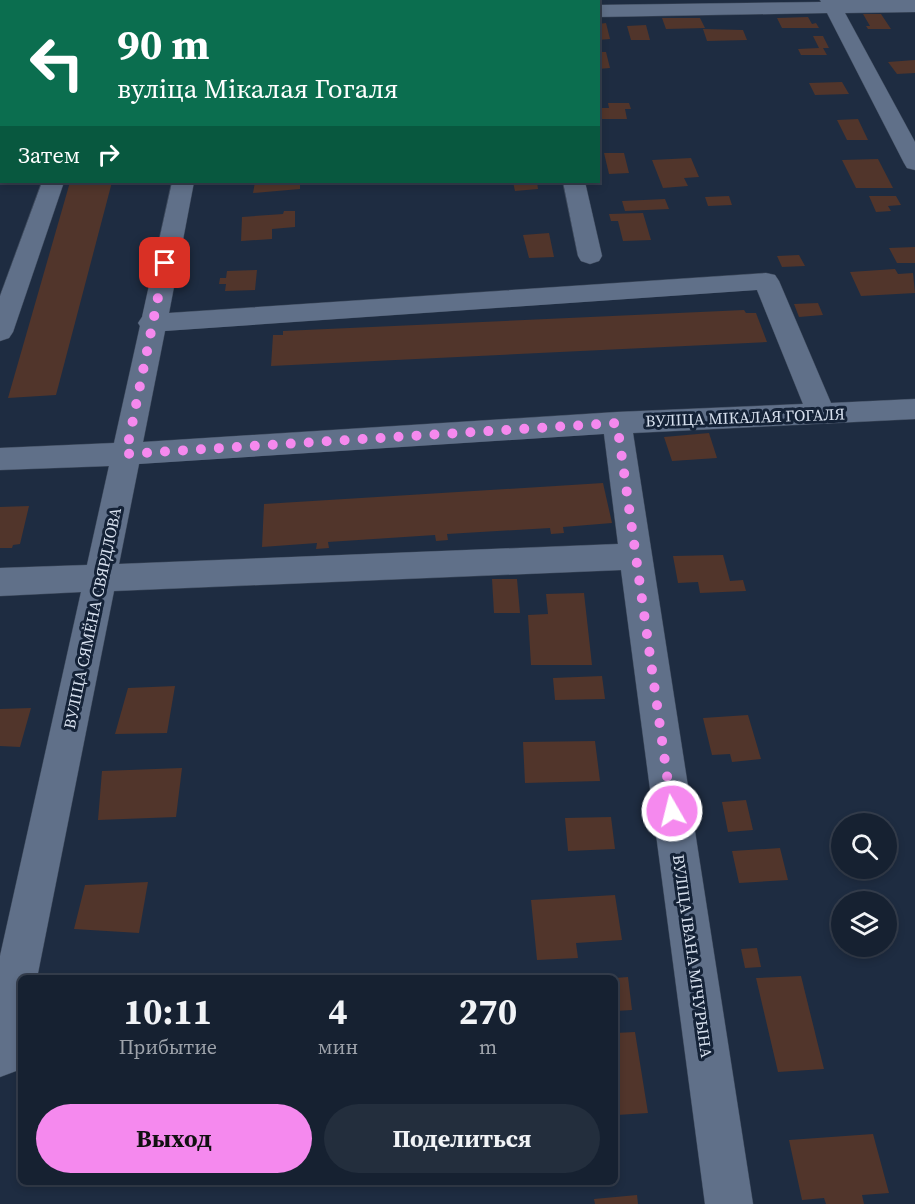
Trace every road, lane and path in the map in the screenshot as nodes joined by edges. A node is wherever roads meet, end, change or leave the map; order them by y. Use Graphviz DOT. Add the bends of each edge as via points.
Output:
graph roads {
  1 [pos="831,4"];
  2 [pos="915,6"];
  3 [pos="600,11"];
  4 [pos="915,163"];
  5 [pos="52,183"];
  6 [pos="183,183"];
  7 [pos="574,183"];
  8 [pos="590,256"];
  9 [pos="152,323"];
  10 [pos="0,332"];
  11 [pos="915,410"];
  12 [pos="822,415"];
  13 [pos="617,423"];
  14 [pos="126,454"];
  15 [pos="0,459"];
  16 [pos="635,556"];
  17 [pos="102,576"];
  18 [pos="0,582"];
  19 [pos="0,1055"];
  20 [pos="729,1204"];
  1 -- 2 [label="street"];
  1 -- 3 [label="street"];
  1 -- 4 [label="street"];
  5 -- 10 [label="street"];
  6 -- 9 [label="street, ВУЛІЦА СЯМЁНА СВЯРДЛОВА"];
  7 -- 8 [label="street"];
  9 -- 12 [label="street" via="766,281"];
  9 -- 14 [label="street, ВУЛІЦА СЯМЁНА СВЯРДЛОВА"];
  11 -- 12 [label="street, ВУЛІЦА МІКАЛАЯ ГОГАЛЯ"];
  12 -- 13 [label="street, ВУЛІЦА МІКАЛАЯ ГОГАЛЯ"];
  13 -- 14 [label="street, ВУЛІЦА МІКАЛАЯ ГОГАЛЯ"];
  13 -- 16 [label="street, ВУЛІЦА ІВАНА МІЧУРЫНА"];
  14 -- 15 [label="street, ВУЛІЦА МІКАЛАЯ ГОГАЛЯ"];
  14 -- 17 [label="street, ВУЛІЦА СЯМЁНА СВЯРДЛОВА"];
  16 -- 17 [label="street"];
  16 -- 20 [label="street, ВУЛІЦА ІВАНА МІЧУРЫНА"];
  17 -- 18 [label="street"];
  17 -- 19 [label="street, ВУЛІЦА СЯМЁНА СВЯРДЛОВА"];
}
